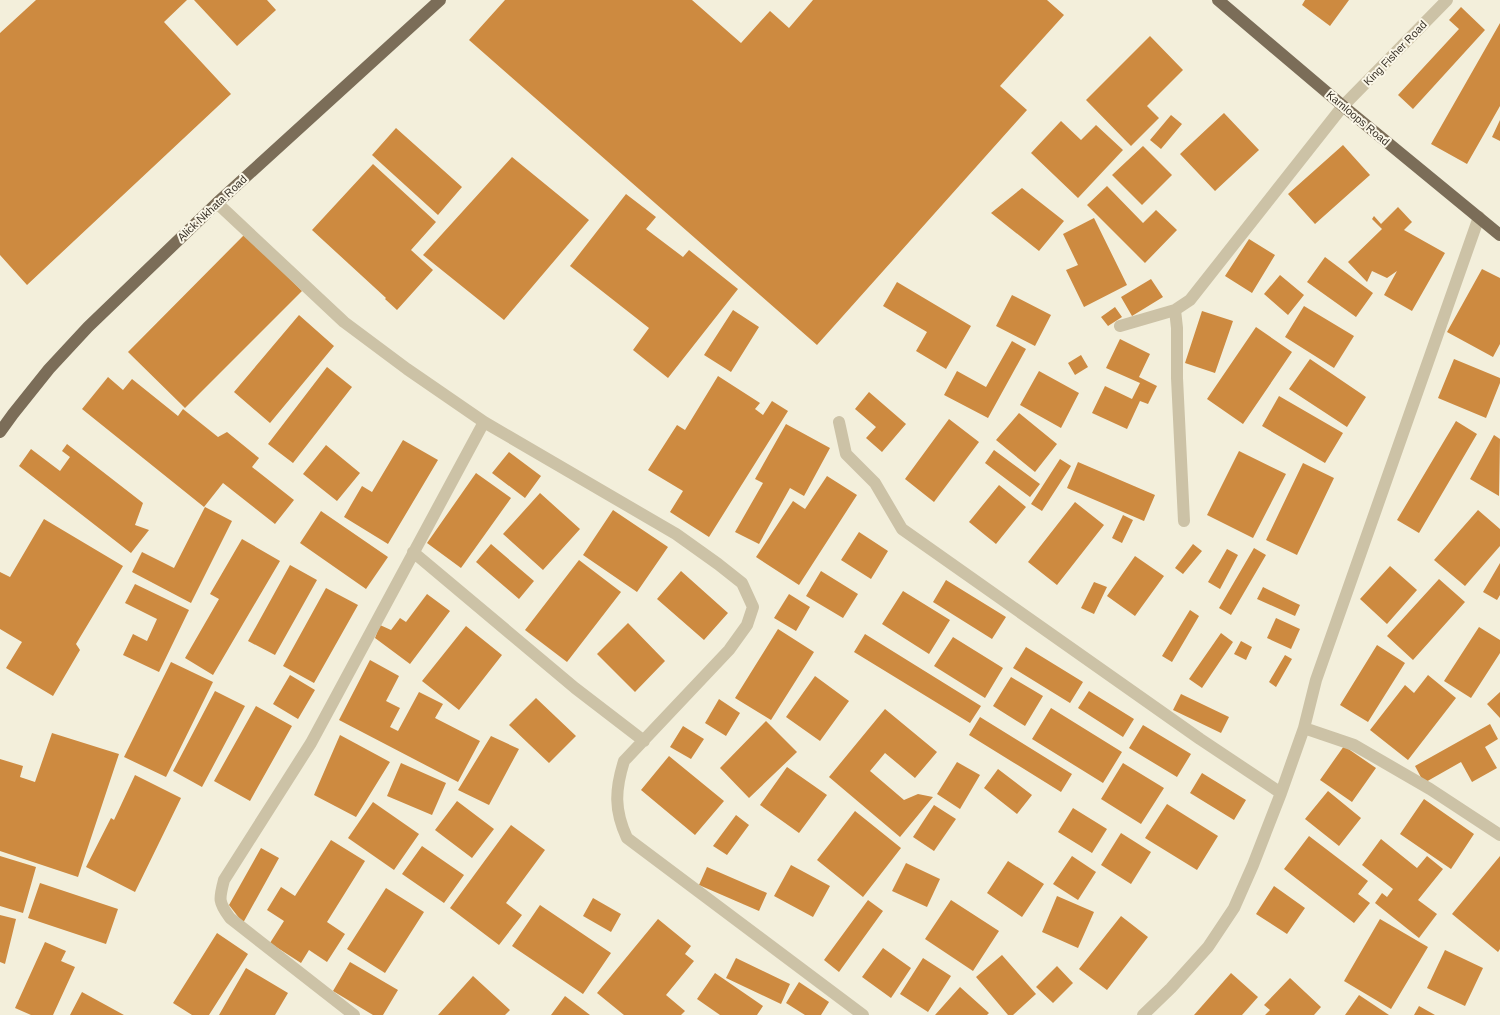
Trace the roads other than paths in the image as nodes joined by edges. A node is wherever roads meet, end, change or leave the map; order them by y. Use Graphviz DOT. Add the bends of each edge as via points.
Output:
graph roads {
  1 [pos="440,0"];
  2 [pos="1218,0"];
  3 [pos="1447,0"];
  4 [pos="1343,106"];
  5 [pos="217,202"];
  6 [pos="1479,217"];
  7 [pos="1500,235"];
  8 [pos="1175,310"];
  9 [pos="1120,326"];
  10 [pos="484,422"];
  11 [pos="839,422"];
  12 [pos="0,432"];
  13 [pos="1184,521"];
  14 [pos="413,552"];
  15 [pos="1304,728"];
  16 [pos="644,741"];
  17 [pos="1281,793"];
  18 [pos="1500,835"];
  19 [pos="354,1015"];
  20 [pos="863,1015"];
  21 [pos="1143,1015"];
  1 -- 5 [label="main road, Alick Nkhata Road"];
  2 -- 4 [label="main road, Kamloops Road"];
  3 -- 4 [label="street, King Fisher Road"];
  4 -- 6 [label="main road, Kamloops Road"];
  4 -- 8 [label="street, King Fisher Road" via="1190,300"];
  5 -- 10 [label="street" via="344,322 406,369"];
  5 -- 12 [label="main road, Alick Nkhata Road" via="88,327 49,369"];
  6 -- 7 [label="main road, Kamloops Road"];
  6 -- 15 [label="street" via="1316,680"];
  8 -- 9 [label="street, King Fisher Road"];
  8 -- 13 [label="street"];
  10 -- 14 [label="street"];
  10 -- 16 [label="street" via="676,534 742,583 752,607 748,625 730,650"];
  11 -- 17 [label="street" via="846,454 875,483 902,529"];
  14 -- 16 [label="street" via="575,688"];
  14 -- 19 [label="street" via="311,742 224,880 220,895 221,906 230,918"];
  15 -- 17 [label="street"];
  15 -- 18 [label="street" via="1354,745 1430,789"];
  16 -- 20 [label="street" via="624,761 618,781 616,804 627,838"];
  17 -- 21 [label="street" via="1234,908 1208,947"];
}
